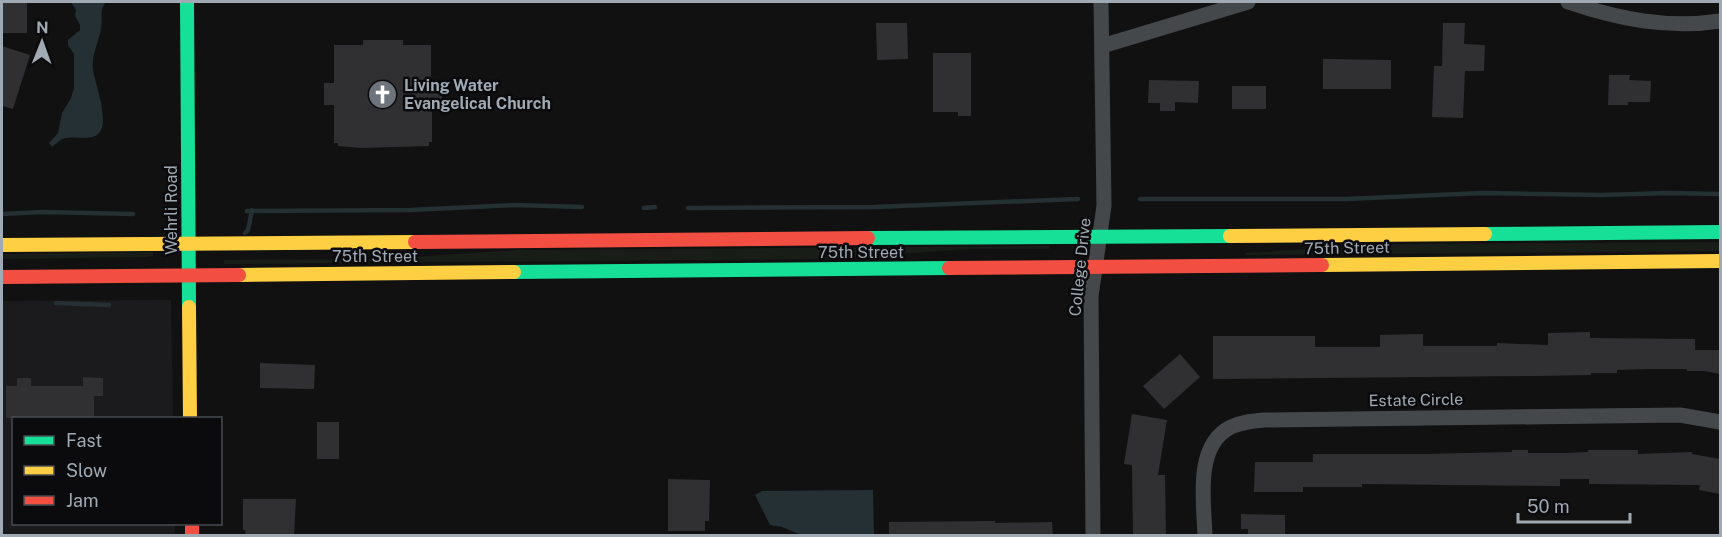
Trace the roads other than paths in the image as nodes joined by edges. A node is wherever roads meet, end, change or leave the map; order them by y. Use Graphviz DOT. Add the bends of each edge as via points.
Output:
graph roads {
  1 [pos="187,2"];
  2 [pos="1101,2"];
  3 [pos="1248,2"];
  4 [pos="1569,2"];
  5 [pos="1720,21"];
  6 [pos="1102,46"];
  7 [pos="1720,232"];
  8 [pos="1100,236"];
  9 [pos="188,243"];
  10 [pos="2,245"];
  11 [pos="1720,261"];
  12 [pos="1096,267"];
  13 [pos="188,274"];
  14 [pos="2,277"];
  15 [pos="190,417"];
  16 [pos="1720,422"];
  17 [pos="1093,536"];
  18 [pos="1205,536"];
  1 -- 9 [label="main road, Wehrli Road"];
  2 -- 6 [label="street, College Drive"];
  3 -- 6 [label="street"];
  4 -- 5 [label="street" via="1644,22"];
  6 -- 8 [label="street, College Drive" via="1104,206"];
  7 -- 8 [label="main road, 75th Street"];
  8 -- 9 [label="main road, 75th Street"];
  8 -- 12 [label="street, College Drive"];
  9 -- 10 [label="main road, 75th Street"];
  9 -- 13 [label="main road, Wehrli Road"];
  11 -- 12 [label="main road, 75th Street"];
  12 -- 13 [label="main road, 75th Street"];
  12 -- 17 [label="street, College Drive" via="1091,296"];
  13 -- 14 [label="main road, 75th Street"];
  13 -- 15 [label="main road, Wehrli Road"];
  16 -- 18 [label="street, Estate Circle" via="1680,414 1242,422 1218,436 1211,446 1205,470"];
}
